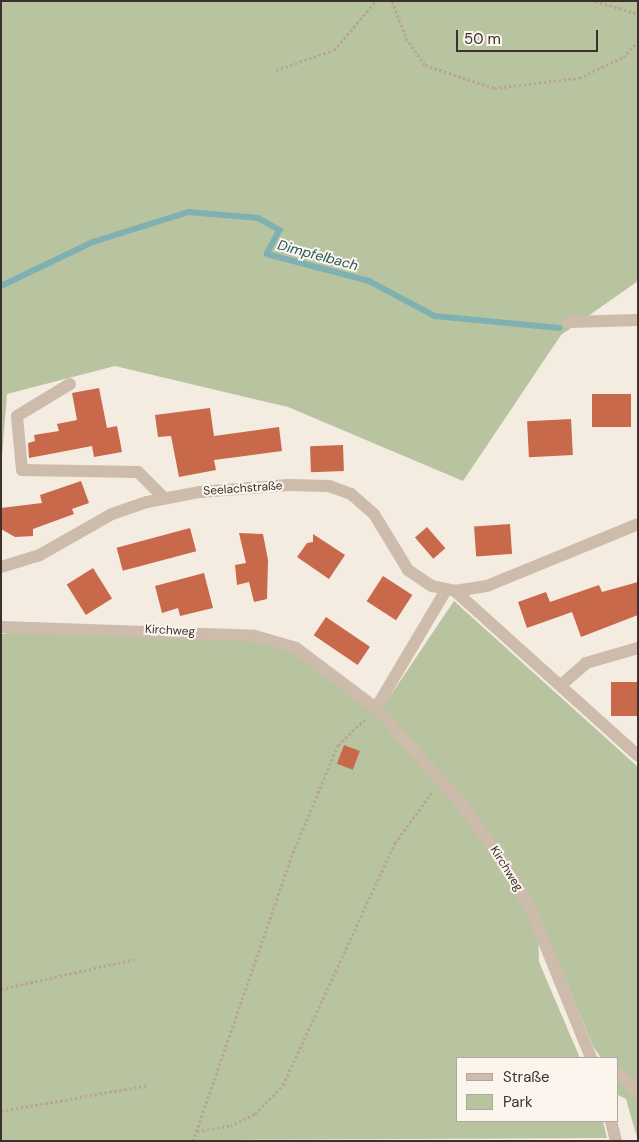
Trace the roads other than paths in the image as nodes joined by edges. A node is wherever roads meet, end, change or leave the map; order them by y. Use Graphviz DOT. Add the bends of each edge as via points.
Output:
graph roads {
  1 [pos="638,320"];
  2 [pos="569,322"];
  3 [pos="70,384"];
  4 [pos="164,497"];
  5 [pos="638,524"];
  6 [pos="1,567"];
  7 [pos="450,591"];
  8 [pos="1,628"];
  9 [pos="638,648"];
  10 [pos="561,685"];
  11 [pos="376,708"];
  12 [pos="638,756"];
  13 [pos="590,1055"];
  14 [pos="619,1074"];
  15 [pos="638,1092"];
  16 [pos="611,1122"];
  17 [pos="616,1141"];
  1 -- 2 [label="street"];
  3 -- 4 [label="street" via="17,416 22,470 138,472"];
  4 -- 6 [label="street, Seelachstraße" via="121,510 38,556"];
  4 -- 7 [label="street, Seelachstraße" via="288,485 340,489 367,506 408,570"];
  5 -- 7 [label="street" via="487,586"];
  7 -- 10 [label="street, Seelachstraße"];
  7 -- 11 [label="street"];
  8 -- 11 [label="street, Kirchweg" via="255,636 296,648"];
  9 -- 10 [label="street" via="586,663"];
  10 -- 12 [label="street, Seelachstraße"];
  11 -- 13 [label="street, Kirchweg" via="497,852 531,910"];
  14 -- 15 [label="street"];
  16 -- 17 [label="street"];
}
